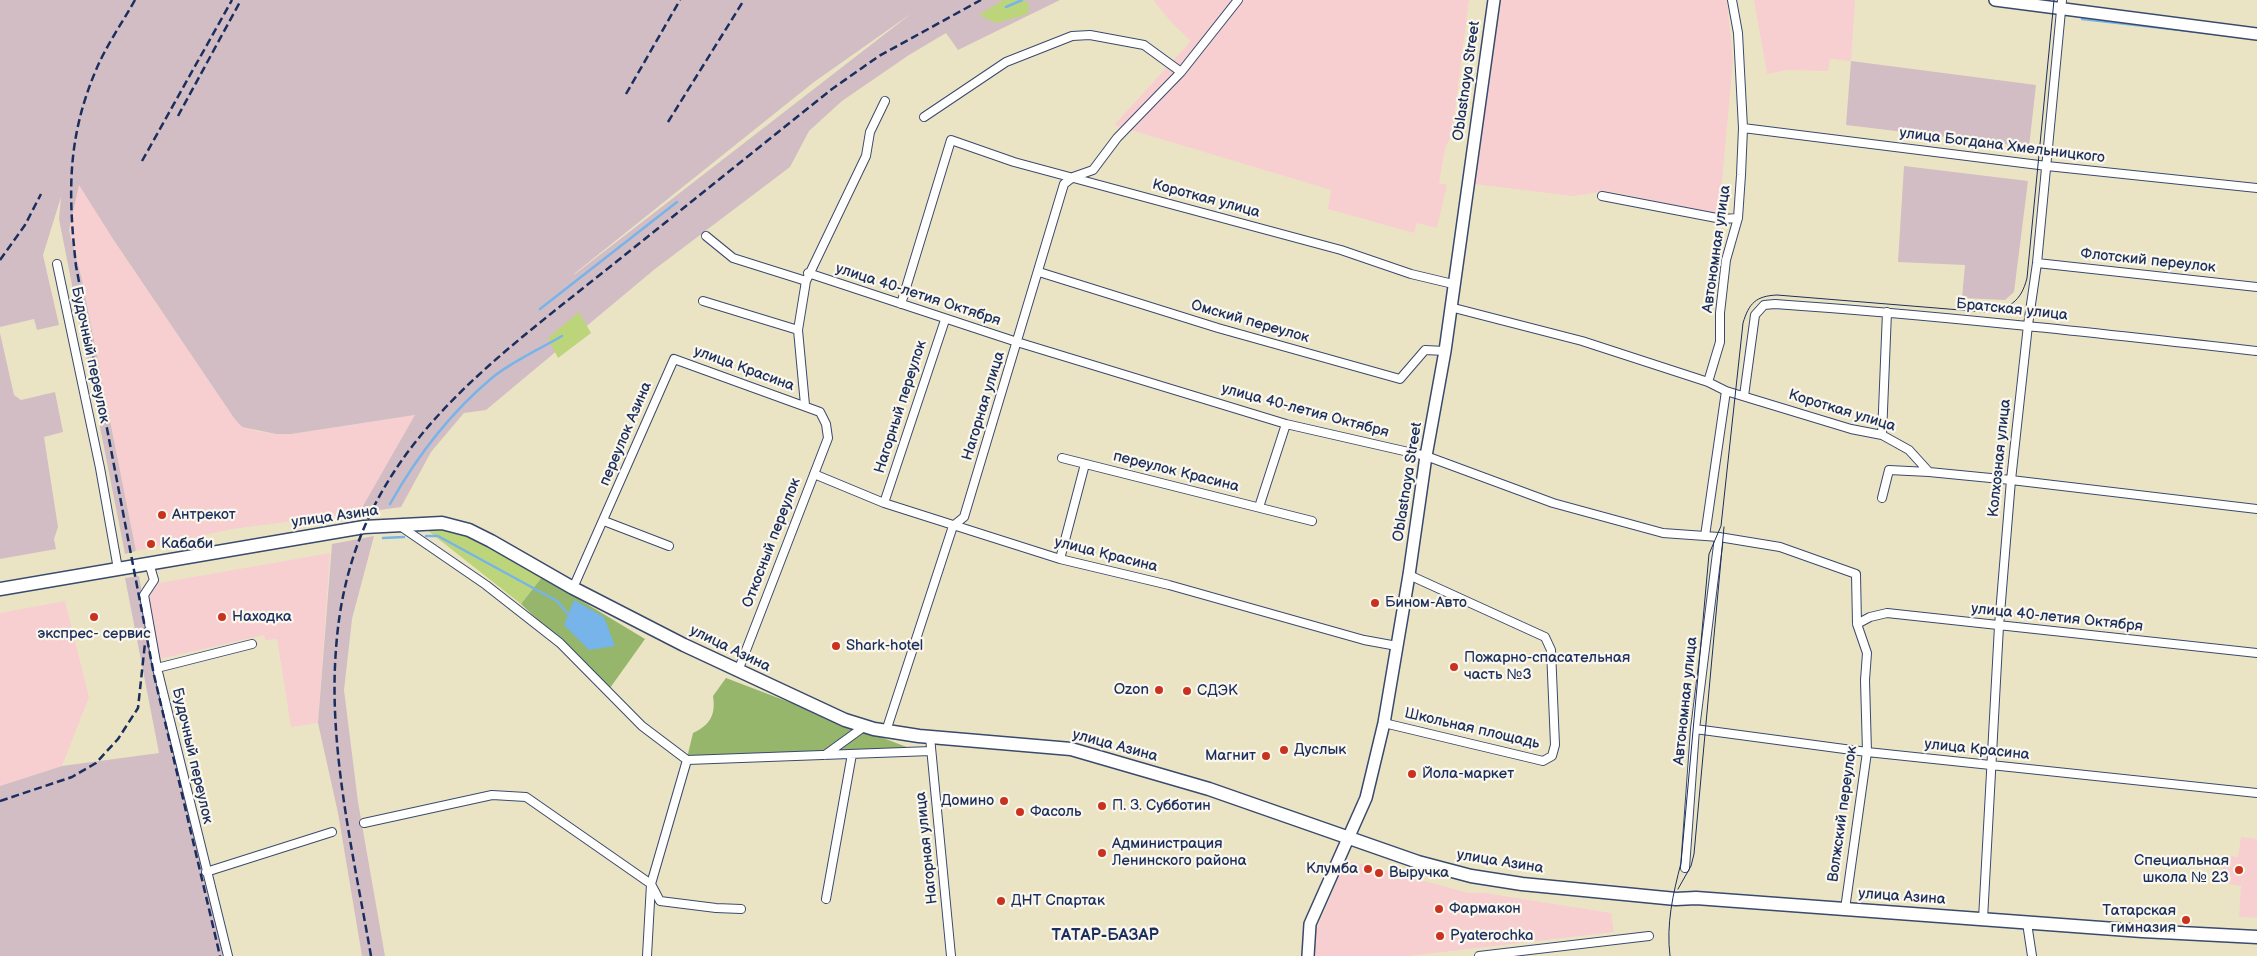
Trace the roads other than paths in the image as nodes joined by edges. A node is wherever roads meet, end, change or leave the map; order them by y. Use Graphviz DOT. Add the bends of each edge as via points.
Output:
graph roads {
  1 [pos="1238,0"];
  2 [pos="1494,0"];
  3 [pos="1732,0"];
  4 [pos="1995,0"];
  5 [pos="2062,4"];
  6 [pos="2257,34"];
  7 [pos="1181,72"];
  8 [pos="885,101"];
  9 [pos="924,117"];
  10 [pos="1743,128"];
  11 [pos="2047,166"];
  12 [pos="1074,177"];
  13 [pos="2257,188"];
  14 [pos="1602,196"];
  15 [pos="1738,218"];
  16 [pos="706,236"];
  17 [pos="2037,263"];
  18 [pos="57,264"];
  19 [pos="1039,272"];
  20 [pos="807,277"];
  21 [pos="1453,284"];
  22 [pos="2257,287"];
  23 [pos="703,301"];
  24 [pos="901,304"];
  25 [pos="1450,306"];
  26 [pos="1887,312"];
  27 [pos="945,320"];
  28 [pos="2028,325"];
  29 [pos="798,330"];
  30 [pos="1017,342"];
  31 [pos="1445,351"];
  32 [pos="2257,351"];
  33 [pos="674,359"];
  34 [pos="1708,382"];
  35 [pos="1726,391"];
  36 [pos="1744,396"];
  37 [pos="805,405"];
  38 [pos="826,424"];
  39 [pos="1286,424"];
  40 [pos="1882,435"];
  41 [pos="1426,456"];
  42 [pos="1062,458"];
  43 [pos="1085,464"];
  44 [pos="1929,472"];
  45 [pos="814,474"];
  46 [pos="2011,480"];
  47 [pos="1882,498"];
  48 [pos="884,503"];
  49 [pos="1259,507"];
  50 [pos="2257,509"];
  51 [pos="604,521"];
  52 [pos="1312,521"];
  53 [pos="398,525"];
  54 [pos="953,526"];
  55 [pos="1705,536"];
  56 [pos="1719,537"];
  57 [pos="669,546"];
  58 [pos="1060,559"];
  59 [pos="149,563"];
  60 [pos="118,569"];
  61 [pos="1856,574"];
  62 [pos="1409,575"];
  63 [pos="573,588"];
  64 [pos="0,589"];
  65 [pos="1857,624"];
  66 [pos="1999,626"];
  67 [pos="252,644"];
  68 [pos="1398,646"];
  69 [pos="2257,653"];
  70 [pos="157,668"];
  71 [pos="738,671"];
  72 [pos="1384,723"];
  73 [pos="865,726"];
  74 [pos="1695,730"];
  75 [pos="886,731"];
  76 [pos="930,737"];
  77 [pos="931,751"];
  78 [pos="1867,752"];
  79 [pos="852,754"];
  80 [pos="825,755"];
  81 [pos="687,760"];
  82 [pos="1990,766"];
  83 [pos="2257,793"];
  84 [pos="364,823"];
  85 [pos="332,832"];
  86 [pos="1347,836"];
  87 [pos="1685,868"];
  88 [pos="206,872"];
  89 [pos="651,884"];
  90 [pos="826,899"];
  91 [pos="741,909"];
  92 [pos="1845,909"];
  93 [pos="1982,919"];
  94 [pos="2028,923"];
  95 [pos="1649,936"];
  96 [pos="2257,937"];
  97 [pos="228,956"];
  98 [pos="647,956"];
  99 [pos="951,956"];
  100 [pos="1308,956"];
  101 [pos="1479,956"];
  102 [pos="2032,956"];
  1 -- 7 [label="street, Нагорная улица"];
  2 -- 21 [label="main road, Oblastnaya Street"];
  3 -- 10 [label="street, Автономная улица" via="1738,33"];
  4 -- 5 [label="main road"];
  5 -- 6 [label="main road"];
  5 -- 11 [label="street, Колхозная улица"];
  7 -- 9 [label="street" via="1144,45 1090,35 1072,36 1006,62"];
  7 -- 12 [label="street, Нагорная улица" via="1117,138 1093,170"];
  8 -- 20 [label="street" via="870,132 866,156"];
  10 -- 11 [label="street, улица Богдана Хмельницкого"];
  10 -- 15 [label="street, Автономная улица"];
  11 -- 13 [label="street, улица Богдана Хмельницкого"];
  11 -- 17 [label="street, Колхозная улица"];
  12 -- 19 [label="street, Нагорная улица" via="1064,184"];
  12 -- 21 [label="street, Короткая улица"];
  12 -- 24 [label="street, Короткая улица" via="1014,162 952,140"];
  14 -- 15 [label="street" via="1722,219"];
  15 -- 34 [label="street, Автономная улица" via="1726,260 1720,342"];
  16 -- 20 [label="street, улица 40-летия Октября" via="733,258"];
  17 -- 22 [label="street, Флотский переулок"];
  17 -- 28 [label="street, Колхозная улица"];
  18 -- 60 [label="street, Будочный переулок"];
  19 -- 30 [label="street, Нагорная улица"];
  19 -- 31 [label="street, Омский переулок" via="1218,328 1400,379 1425,350"];
  20 -- 24 [label="street, улица 40-летия Октября"];
  20 -- 29 [label="street"];
  21 -- 25 [label="main road, Oblastnaya Street"];
  23 -- 29 [label="street"];
  24 -- 27 [label="street, улица 40-летия Октября"];
  25 -- 31 [label="main road, Oblastnaya Street"];
  25 -- 34 [label="street, Короткая улица" via="1582,341"];
  26 -- 28 [label="street, Братская улица"];
  26 -- 36 [label="street, Братская улица" via="1764,305 1755,315"];
  26 -- 40 [label="street"];
  27 -- 30 [label="street, улица 40-летия Октября"];
  27 -- 48 [label="street, Нагорный переулок"];
  28 -- 32 [label="street, Братская улица"];
  28 -- 46 [label="street, Колхозная улица"];
  29 -- 37 [label="street"];
  30 -- 39 [label="street, улица 40-летия Октября"];
  30 -- 54 [label="street, Нагорная улица" via="964,517"];
  31 -- 41 [label="main road, Oblastnaya Street"];
  33 -- 37 [label="street, улица Красина"];
  33 -- 51 [label="street, переулок Азина"];
  34 -- 35 [label="street, Короткая улица"];
  35 -- 36 [label="street, Короткая улица"];
  35 -- 55 [label="street"];
  36 -- 40 [label="street, Короткая улица"];
  37 -- 38 [label="street, улица Красина" via="820,412"];
  38 -- 45 [label="street, Откосный переулок" via="828,438"];
  39 -- 41 [label="street, улица 40-летия Октября"];
  39 -- 49 [label="street"];
  40 -- 44 [label="street, Короткая улица" via="1909,450"];
  41 -- 55 [label="street, улица 40-летия Октября" via="1553,503 1663,533"];
  41 -- 62 [label="main road, Oblastnaya Street"];
  42 -- 43 [label="street, переулок Красина"];
  43 -- 49 [label="street, переулок Красина"];
  43 -- 58 [label="street"];
  44 -- 46 [label="street"];
  44 -- 47 [label="street" via="1889,470"];
  45 -- 48 [label="street, улица Красина"];
  45 -- 71 [label="street, Откосный переулок"];
  46 -- 50 [label="street"];
  46 -- 66 [label="street, Колхозная улица"];
  48 -- 54 [label="street, улица Красина"];
  49 -- 52 [label="street, переулок Красина"];
  51 -- 57 [label="street"];
  51 -- 63 [label="street, переулок Азина"];
  53 -- 59 [label="main road, улица Азина" via="364,527"];
  53 -- 63 [label="main road, улица Азина" via="442,523 469,530"];
  53 -- 81 [label="street" via="486,585 560,643 642,726"];
  54 -- 58 [label="street, улица Красина"];
  54 -- 75 [label="street, Нагорная улица"];
  55 -- 56 [label="street, улица 40-летия Октября"];
  56 -- 61 [label="street, улица 40-летия Октября" via="1780,547"];
  56 -- 74 [label="street, Автономная улица"];
  58 -- 68 [label="street, улица Красина" via="1169,585 1364,640"];
  59 -- 60 [label="main road, улица Азина"];
  59 -- 70 [label="street, Будочный переулок" via="154,580 144,595"];
  60 -- 64 [label="main road, улица Азина"];
  61 -- 65 [label="street, Волжский переулок"];
  62 -- 68 [label="main road, Oblastnaya Street"];
  62 -- 72 [label="street, Школьная площадь" via="1544,637 1551,650 1554,745 1552,756 1543,761"];
  63 -- 71 [label="main road, улица Азина"];
  65 -- 66 [label="street, улица 40-летия Октября" via="1887,613"];
  65 -- 78 [label="street, Волжский переулок" via="1867,653"];
  66 -- 69 [label="street, улица 40-летия Октября"];
  66 -- 82 [label="street, Колхозная улица"];
  67 -- 70 [label="street"];
  68 -- 72 [label="main road, Oblastnaya Street"];
  70 -- 88 [label="street, Будочный переулок"];
  71 -- 73 [label="main road, улица Азина"];
  72 -- 86 [label="main road, Oblastnaya Street" via="1366,798"];
  73 -- 75 [label="main road, улица Азина"];
  73 -- 80 [label="street"];
  74 -- 78 [label="street, улица Красина"];
  74 -- 87 [label="street, Автономная улица"];
  75 -- 76 [label="main road, улица Азина"];
  76 -- 77 [label="street, Нагорная улица"];
  76 -- 86 [label="main road, улица Азина" via="1071,749 1209,789"];
  77 -- 79 [label="street"];
  77 -- 99 [label="street, Нагорная улица"];
  78 -- 82 [label="street, улица Красина"];
  78 -- 92 [label="street, Волжский переулок"];
  79 -- 80 [label="street"];
  79 -- 90 [label="street"];
  80 -- 81 [label="street"];
  81 -- 89 [label="street"];
  82 -- 83 [label="street, улица Красина"];
  82 -- 93 [label="street, Колхозная улица"];
  84 -- 89 [label="street" via="492,795 526,797"];
  85 -- 88 [label="street"];
  86 -- 92 [label="main road, улица Азина" via="1418,862 1471,876 1522,884 1676,899"];
  86 -- 100 [label="main road, Oblastnaya Street" via="1310,924"];
  88 -- 97 [label="street, Будочный переулок"];
  89 -- 91 [label="street" via="660,901"];
  89 -- 98 [label="street"];
  92 -- 93 [label="main road, улица Азина"];
  93 -- 94 [label="main road, улица Азина"];
  94 -- 96 [label="main road, улица Азина"];
  94 -- 102 [label="street"];
  95 -- 101 [label="street"];
}
